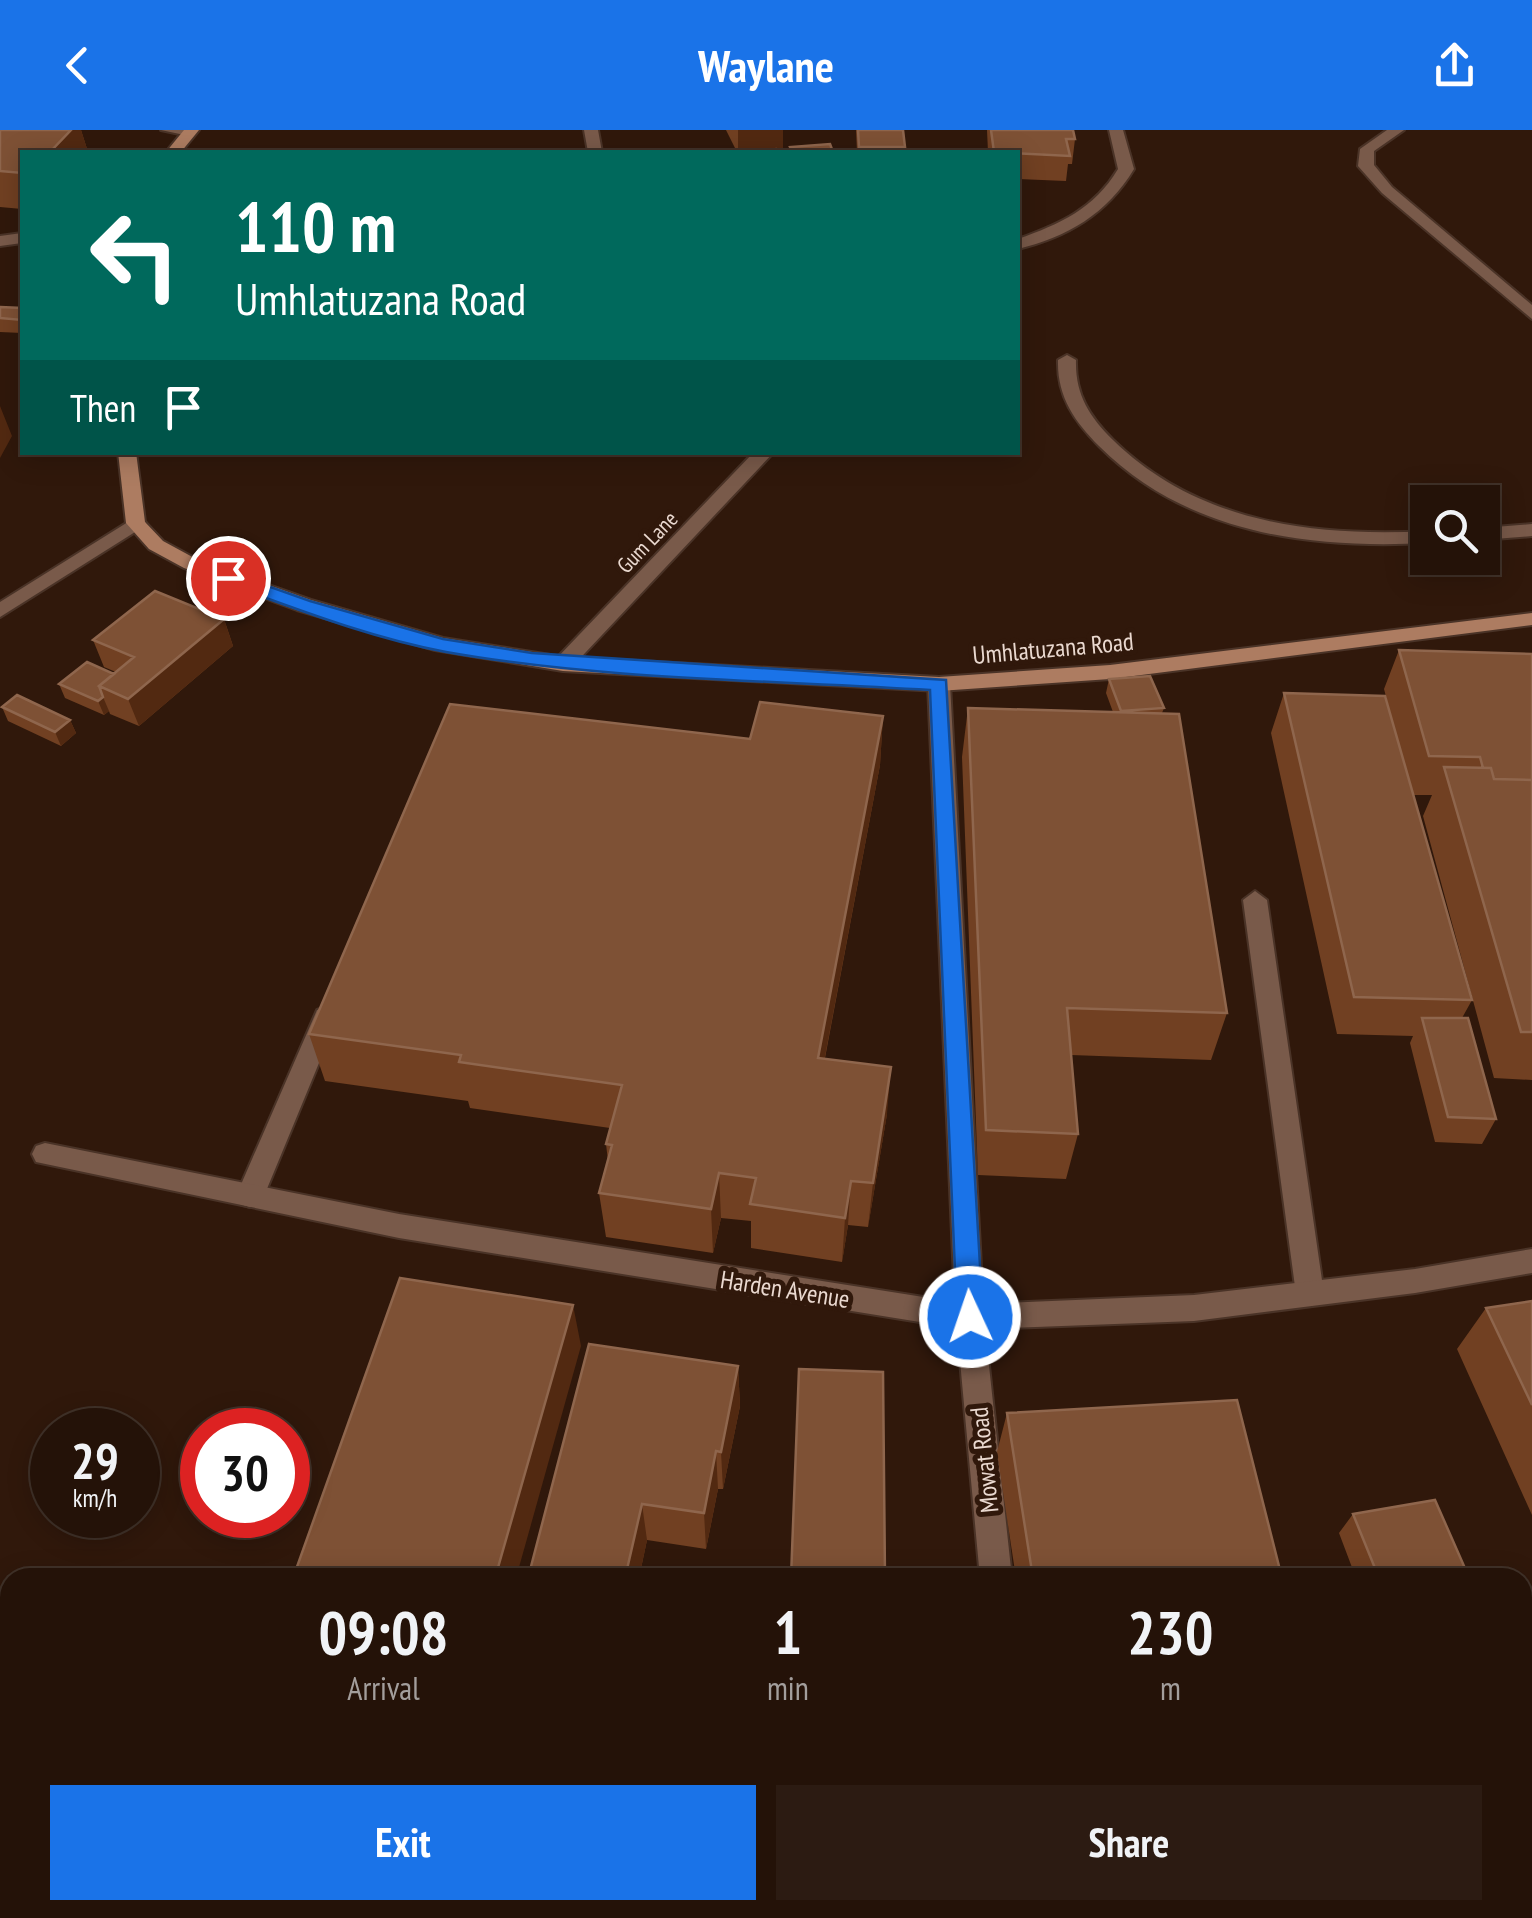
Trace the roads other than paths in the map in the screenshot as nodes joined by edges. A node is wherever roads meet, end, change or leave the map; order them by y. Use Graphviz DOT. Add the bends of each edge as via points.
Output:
graph roads {
  1 [pos="168,130"];
  2 [pos="1116,130"];
  3 [pos="1398,130"];
  4 [pos="191,131"];
  5 [pos="175,150"];
  6 [pos="1020,243"];
  7 [pos="1532,314"];
  8 [pos="1067,360"];
  9 [pos="127,455"];
  10 [pos="762,455"];
  11 [pos="136,523"];
  12 [pos="1532,530"];
  13 [pos="1500,533"];
  14 [pos="1410,537"];
  15 [pos="0,611"];
  16 [pos="1532,619"];
  17 [pos="563,664"];
  18 [pos="939,684"];
  19 [pos="1255,900"];
  20 [pos="335,997"];
  21 [pos="45,1154"];
  22 [pos="250,1196"];
  23 [pos="1532,1261"];
  24 [pos="1310,1294"];
  25 [pos="970,1317"];
  26 [pos="995,1568"];
  1 -- 4 [label="street"];
  2 -- 6 [label="street" via="1126,169 1114,193 1087,215"];
  3 -- 7 [label="street" via="1367,149 1366,166"];
  4 -- 5 [label="street"];
  8 -- 14 [label="street" via="1067,388 1093,430 1128,463 1178,494 1233,520 1307,534"];
  9 -- 11 [label="street"];
  10 -- 17 [label="street, Gum Lane"];
  11 -- 15 [label="street"];
  11 -- 17 [label="street, Umhlatuzana Road" via="156,545 191,564 304,605 442,645"];
  12 -- 13 [label="street"];
  16 -- 18 [label="street, Umhlatuzana Road" via="1110,672"];
  17 -- 18 [label="street, Umhlatuzana Road"];
  18 -- 25 [label="street, Mowat Road"];
  19 -- 24 [label="street"];
  20 -- 22 [label="street"];
  21 -- 22 [label="street, Harden Avenue"];
  22 -- 25 [label="street, Harden Avenue"];
  23 -- 24 [label="street, Harden Avenue"];
  24 -- 25 [label="street, Harden Avenue" via="1194,1308"];
  25 -- 26 [label="street, Mowat Road"];
}
